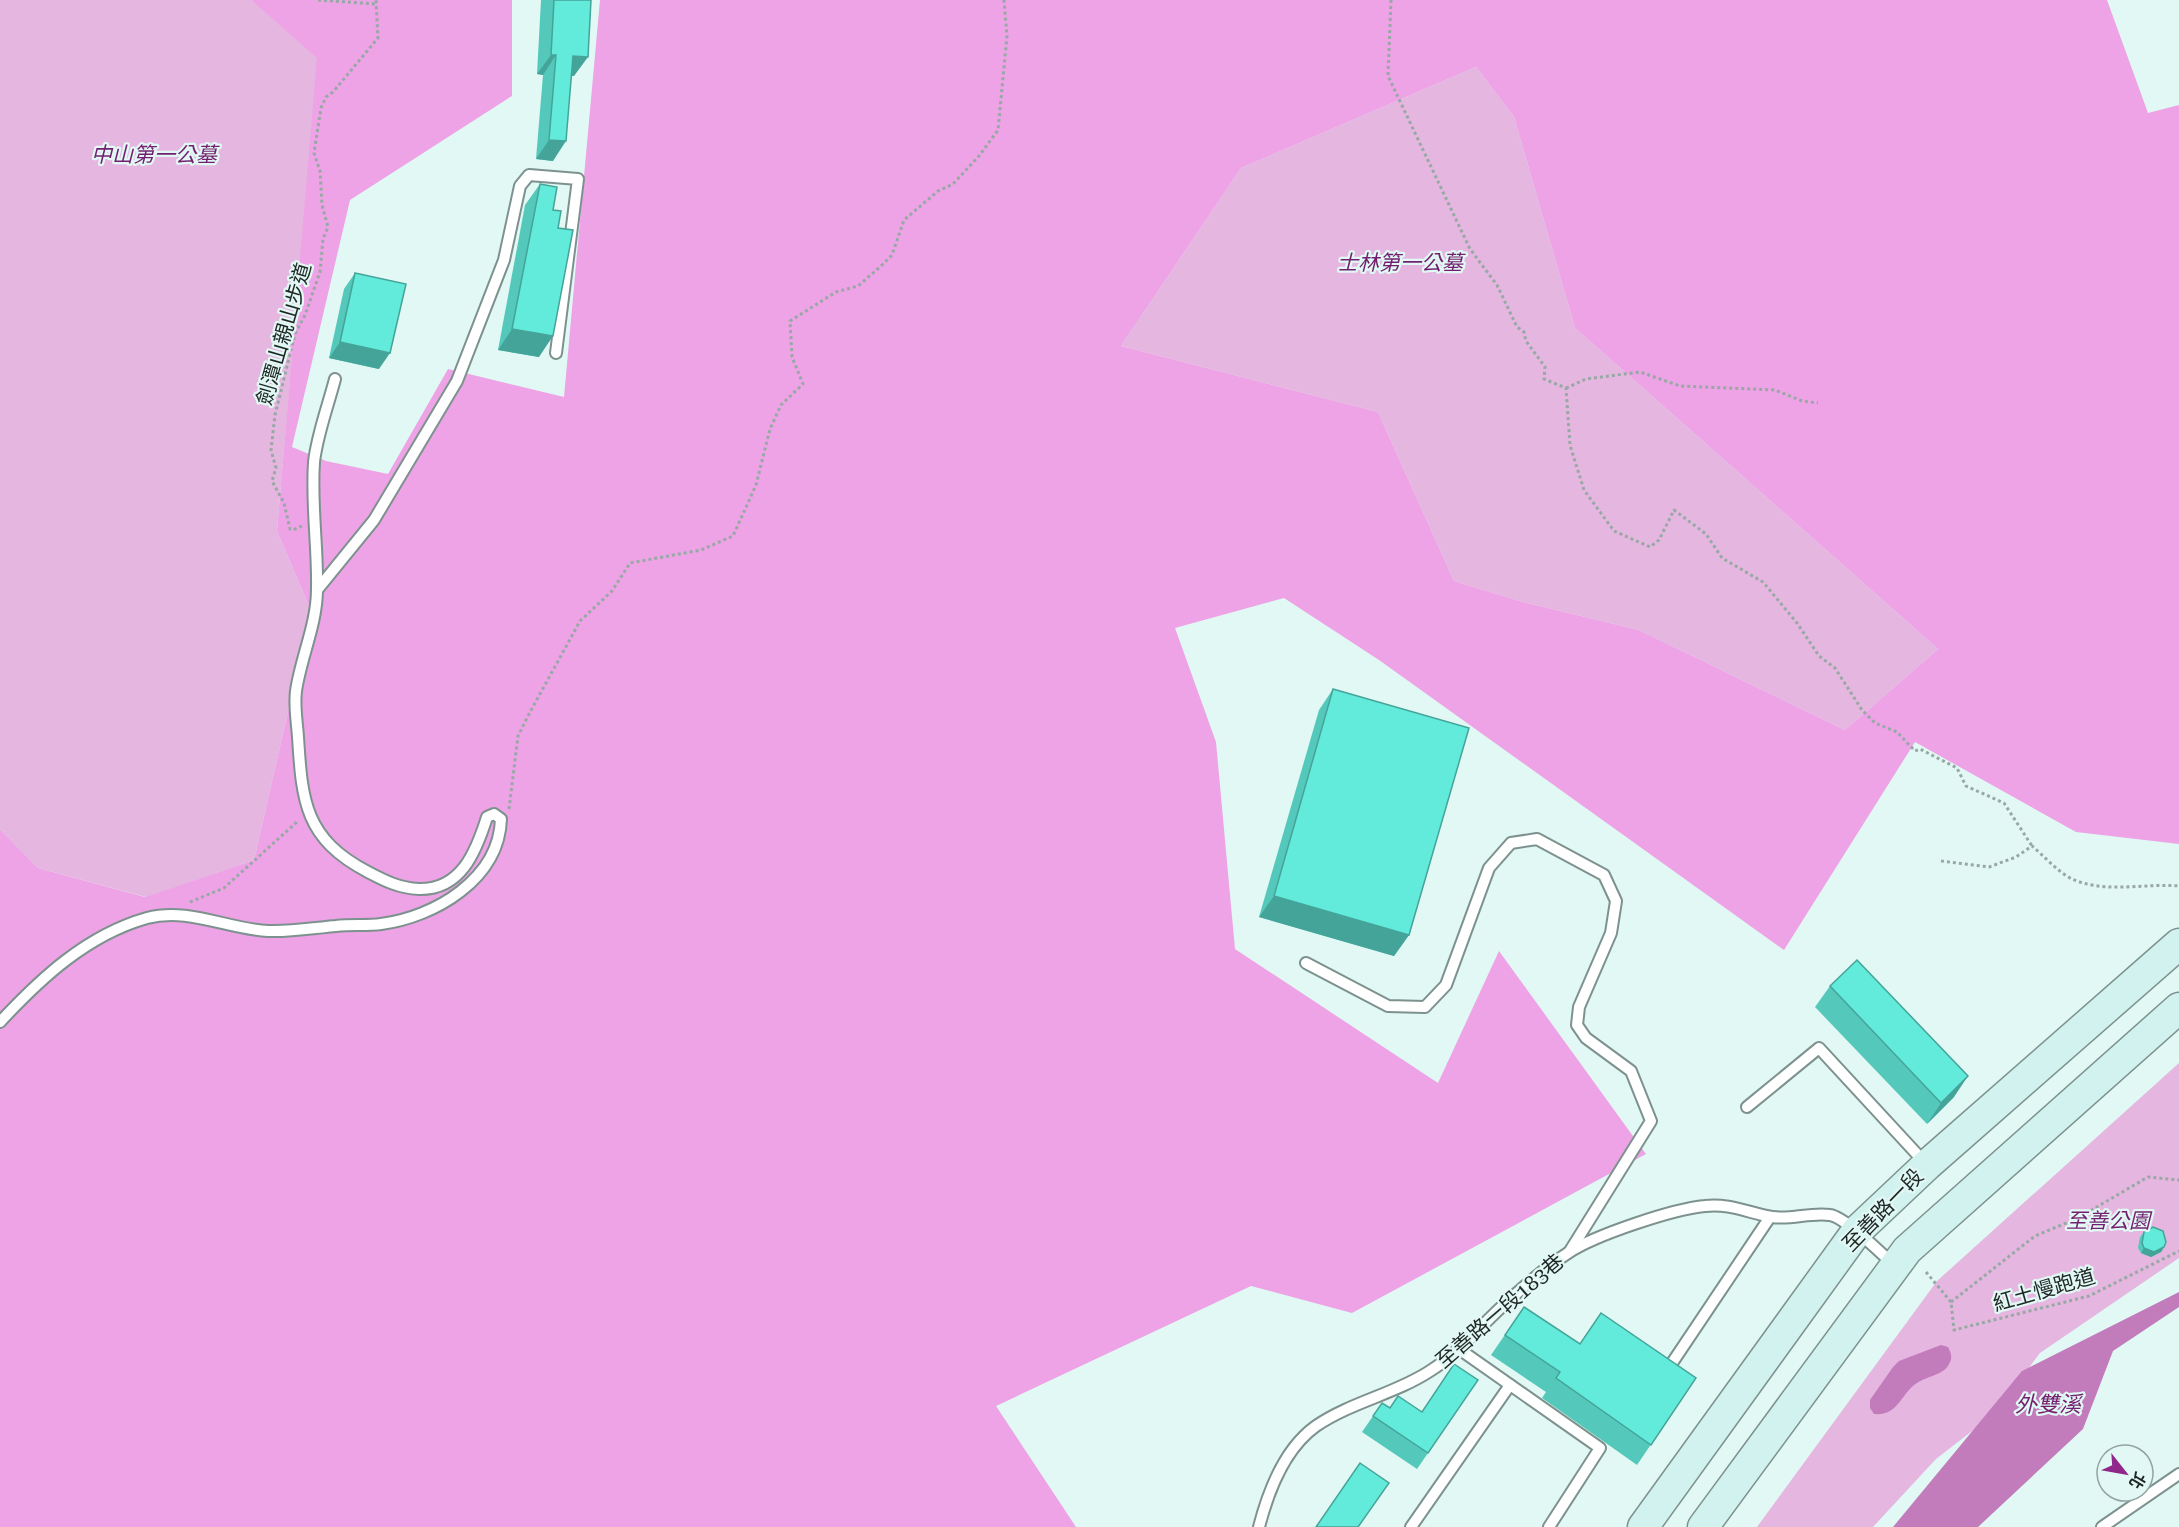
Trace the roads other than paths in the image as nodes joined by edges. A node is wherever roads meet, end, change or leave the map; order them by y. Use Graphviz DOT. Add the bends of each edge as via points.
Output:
graph roads {
  1 [pos="556,353"];
  2 [pos="334,379"];
  3 [pos="317,590"];
  4 [pos="2179,944"];
  5 [pos="1306,963"];
  6 [pos="2179,1008"];
  7 [pos="0,1022"];
  8 [pos="1747,1107"];
  9 [pos="1927,1165"];
  10 [pos="1770,1217"];
  11 [pos="1857,1231"];
  12 [pos="1570,1251"];
  13 [pos="1894,1265"];
  14 [pos="1459,1349"];
  15 [pos="1668,1369"];
  16 [pos="1510,1385"];
  17 [pos="2179,1474"];
  18 [pos="1259,1527"];
  19 [pos="1411,1527"];
  20 [pos="1549,1527"];
  21 [pos="1643,1527"];
  22 [pos="1703,1527"];
  23 [pos="2102,1527"];
  1 -- 3 [label="lane" via="578,179 529,174 520,186 504,260 457,381 374,520"];
  2 -- 3 [label="lane" via="314,460 312,523"];
  3 -- 7 [label="lane" via="296,695 302,784 308,812 323,839 352,863 389,883 412,889 449,884 466,865 487,817 494,814 501,819 501,834 475,878 431,911 380,925 358,923 267,931 176,914 148,918 117,929 70,955 27,992"];
  4 -- 9 [label="main road, 至善路一段"];
  5 -- 12 [label="lane" via="1388,1006 1425,1007 1446,985 1489,868 1511,843 1537,840 1604,875 1616,901 1611,933 1579,1007 1577,1025 1586,1038 1631,1071 1651,1121"];
  6 -- 13 [label="main road"];
  8 -- 9 [label="lane" via="1819,1048"];
  9 -- 11 [label="main road, 至善路一段"];
  10 -- 11 [label="lane, 至善路一段183巷" via="1832,1215"];
  10 -- 12 [label="lane, 至善路一段183巷" via="1741,1208 1706,1205 1652,1219"];
  10 -- 15 [label="lane"];
  11 -- 13 [label="lane, 至善路一段183巷"];
  11 -- 21 [label="main road, 至善路一段"];
  12 -- 14 [label="lane, 至善路一段183巷" via="1532,1279"];
  13 -- 22 [label="main road"];
  14 -- 16 [label="lane"];
  14 -- 18 [label="lane, 至善路一段183巷" via="1430,1371 1316,1426 1295,1445 1284,1464"];
  16 -- 19 [label="lane"];
  16 -- 20 [label="lane" via="1600,1448"];
  17 -- 23 [label="lane"];
}
